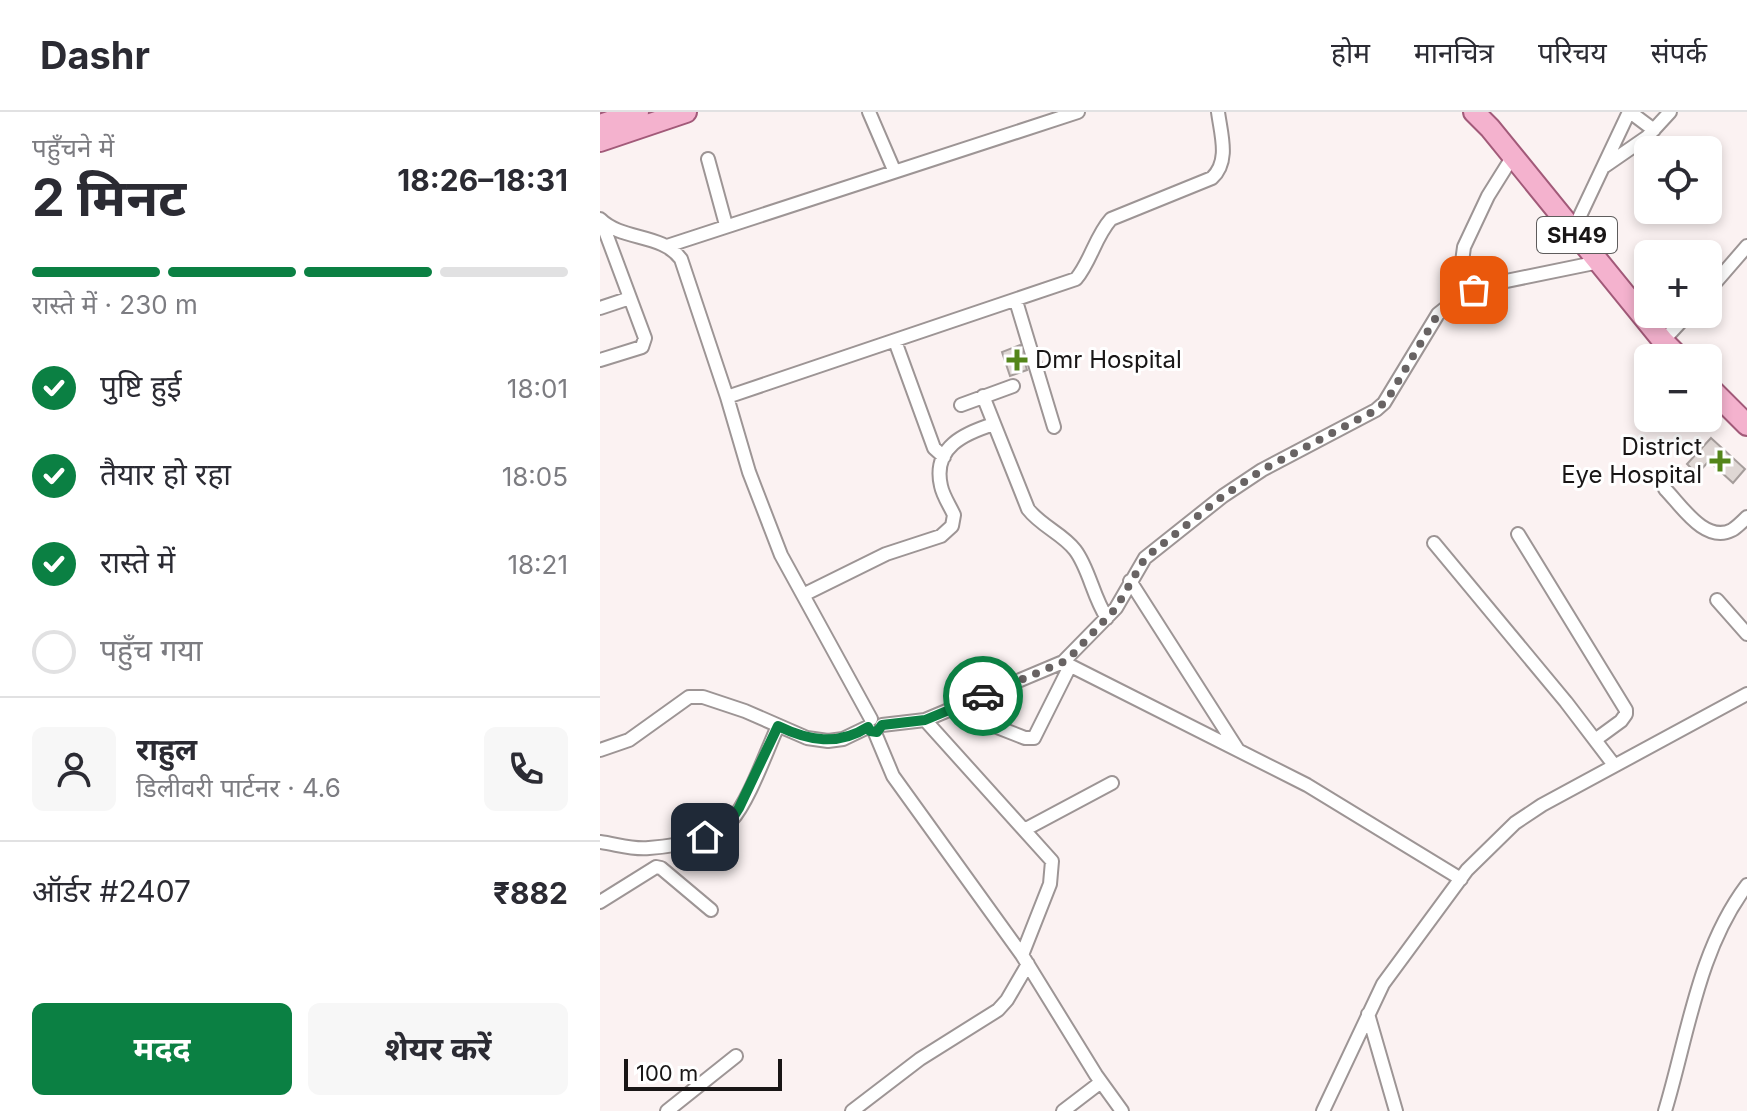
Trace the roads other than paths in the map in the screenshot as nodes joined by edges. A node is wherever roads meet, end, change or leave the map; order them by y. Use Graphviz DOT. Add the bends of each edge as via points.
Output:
graph roads {
  1 [pos="638,112"];
  2 [pos="686,112"];
  3 [pos="869,112"];
  4 [pos="1076,112"];
  5 [pos="1218,112"];
  6 [pos="1474,112"];
  7 [pos="1489,112"];
  8 [pos="1629,112"];
  9 [pos="1670,112"];
  10 [pos="600,125"];
  11 [pos="1654,130"];
  12 [pos="600,141"];
  13 [pos="1513,156"];
  14 [pos="708,159"];
  15 [pos="1603,167"];
  16 [pos="894,170"];
  17 [pos="601,220"];
  18 [pos="1578,220"];
  19 [pos="726,225"];
  20 [pos="667,246"];
  21 [pos="1747,246"];
  22 [pos="1599,262"];
  23 [pos="1722,275"];
  24 [pos="1634,288"];
  25 [pos="630,298"];
  26 [pos="1457,299"];
  27 [pos="1016,301"];
  28 [pos="600,308"];
  29 [pos="1663,328"];
  30 [pos="1676,328"];
  31 [pos="1668,337"];
  32 [pos="895,341"];
  33 [pos="1672,344"];
  34 [pos="1678,344"];
  35 [pos="600,360"];
  36 [pos="1722,383"];
  37 [pos="1013,386"];
  38 [pos="983,396"];
  39 [pos="727,397"];
  40 [pos="1722,400"];
  41 [pos="961,405"];
  42 [pos="1747,408"];
  43 [pos="994,424"];
  44 [pos="1747,425"];
  45 [pos="1054,427"];
  46 [pos="944,457"];
  47 [pos="1665,489"];
  48 [pos="1747,517"];
  49 [pos="1518,534"];
  50 [pos="1434,543"];
  51 [pos="1130,581"];
  52 [pos="803,595"];
  53 [pos="1717,600"];
  54 [pos="1107,618"];
  55 [pos="1747,634"];
  56 [pos="1067,664"];
  57 [pos="1747,694"];
  58 [pos="951,709"];
  59 [pos="925,720"];
  60 [pos="778,726"];
  61 [pos="874,726"];
  62 [pos="1595,740"];
  63 [pos="600,750"];
  64 [pos="1238,750"];
  65 [pos="1614,765"];
  66 [pos="1112,783"];
  67 [pos="1024,830"];
  68 [pos="600,842"];
  69 [pos="1461,879"];
  70 [pos="1747,885"];
  71 [pos="600,902"];
  72 [pos="711,910"];
  73 [pos="1025,960"];
  74 [pos="1368,1014"];
  75 [pos="736,1056"];
  76 [pos="1101,1082"];
  77 [pos="667,1111"];
  78 [pos="852,1111"];
  79 [pos="1063,1111"];
  80 [pos="1122,1111"];
  81 [pos="1323,1111"];
  82 [pos="1396,1111"];
  83 [pos="1665,1111"];
  1 -- 10 [label="main road"];
  2 -- 12 [label="main road"];
  3 -- 16 [label="street"];
  4 -- 16 [label="street"];
  5 -- 27 [label="street" via="1223,162 1212,178 1111,219 1076,279"];
  6 -- 13 [label="main road, SH49"];
  7 -- 18 [label="main road, SH49"];
  8 -- 11 [label="street"];
  8 -- 15 [label="street"];
  9 -- 11 [label="street"];
  11 -- 15 [label="street"];
  13 -- 22 [label="main road, SH49"];
  13 -- 26 [label="street" via="1474,221 1464,247"];
  14 -- 19 [label="street"];
  15 -- 18 [label="street"];
  16 -- 19 [label="street"];
  17 -- 20 [label="street"];
  17 -- 25 [label="street"];
  18 -- 24 [label="main road, SH49"];
  19 -- 20 [label="street"];
  20 -- 39 [label="street" via="681,259"];
  21 -- 23 [label="street"];
  22 -- 26 [label="street" via="1482,286"];
  22 -- 31 [label="main road, SH49"];
  25 -- 28 [label="street"];
  25 -- 35 [label="street" via="645,343"];
  26 -- 51 [label="street" via="1438,314 1376,410 1223,496 1145,558"];
  27 -- 32 [label="street"];
  27 -- 45 [label="street"];
  29 -- 31 [label="main road, SH49"];
  30 -- 31 [label="street"];
  31 -- 33 [label="main road, SH49"];
  31 -- 34 [label="main road, SH49"];
  32 -- 39 [label="street"];
  32 -- 46 [label="street" via="934,448"];
  36 -- 42 [label="main road"];
  37 -- 38 [label="street"];
  38 -- 41 [label="street"];
  38 -- 43 [label="street"];
  39 -- 52 [label="street" via="753,484"];
  40 -- 44 [label="main road"];
  43 -- 46 [label="street" via="958,438"];
  43 -- 54 [label="street" via="1028,509 1078,553"];
  46 -- 52 [label="street" via="941,487 954,515 948,531"];
  47 -- 48 [label="street" via="1710,531 1732,530"];
  49 -- 62 [label="street" via="1626,710 1621,721"];
  50 -- 62 [label="street"];
  51 -- 54 [label="street"];
  51 -- 64 [label="street"];
  52 -- 61 [label="street"];
  53 -- 55 [label="street"];
  54 -- 56 [label="street"];
  56 -- 58 [label="street"];
  56 -- 58 [label="street" via="1034,738"];
  56 -- 64 [label="street"];
  57 -- 65 [label="street"];
  58 -- 59 [label="street"];
  59 -- 61 [label="street"];
  59 -- 67 [label="street"];
  60 -- 61 [label="street" via="828,741"];
  60 -- 63 [label="street" via="703,697 689,697 629,740"];
  60 -- 68 [label="street" via="739,808 720,829 649,848"];
  61 -- 73 [label="street" via="893,776"];
  62 -- 65 [label="street"];
  64 -- 69 [label="street" via="1307,785"];
  65 -- 69 [label="street" via="1515,823"];
  66 -- 67 [label="street"];
  67 -- 73 [label="street" via="1047,853 1053,874"];
  69 -- 74 [label="street" via="1383,984"];
  70 -- 83 [label="street" via="1712,947"];
  71 -- 72 [label="street" via="656,867"];
  73 -- 76 [label="street"];
  73 -- 78 [label="street" via="998,1010 920,1059"];
  74 -- 81 [label="street"];
  74 -- 82 [label="street"];
  75 -- 77 [label="street"];
  76 -- 79 [label="street"];
  76 -- 80 [label="street"];
}
